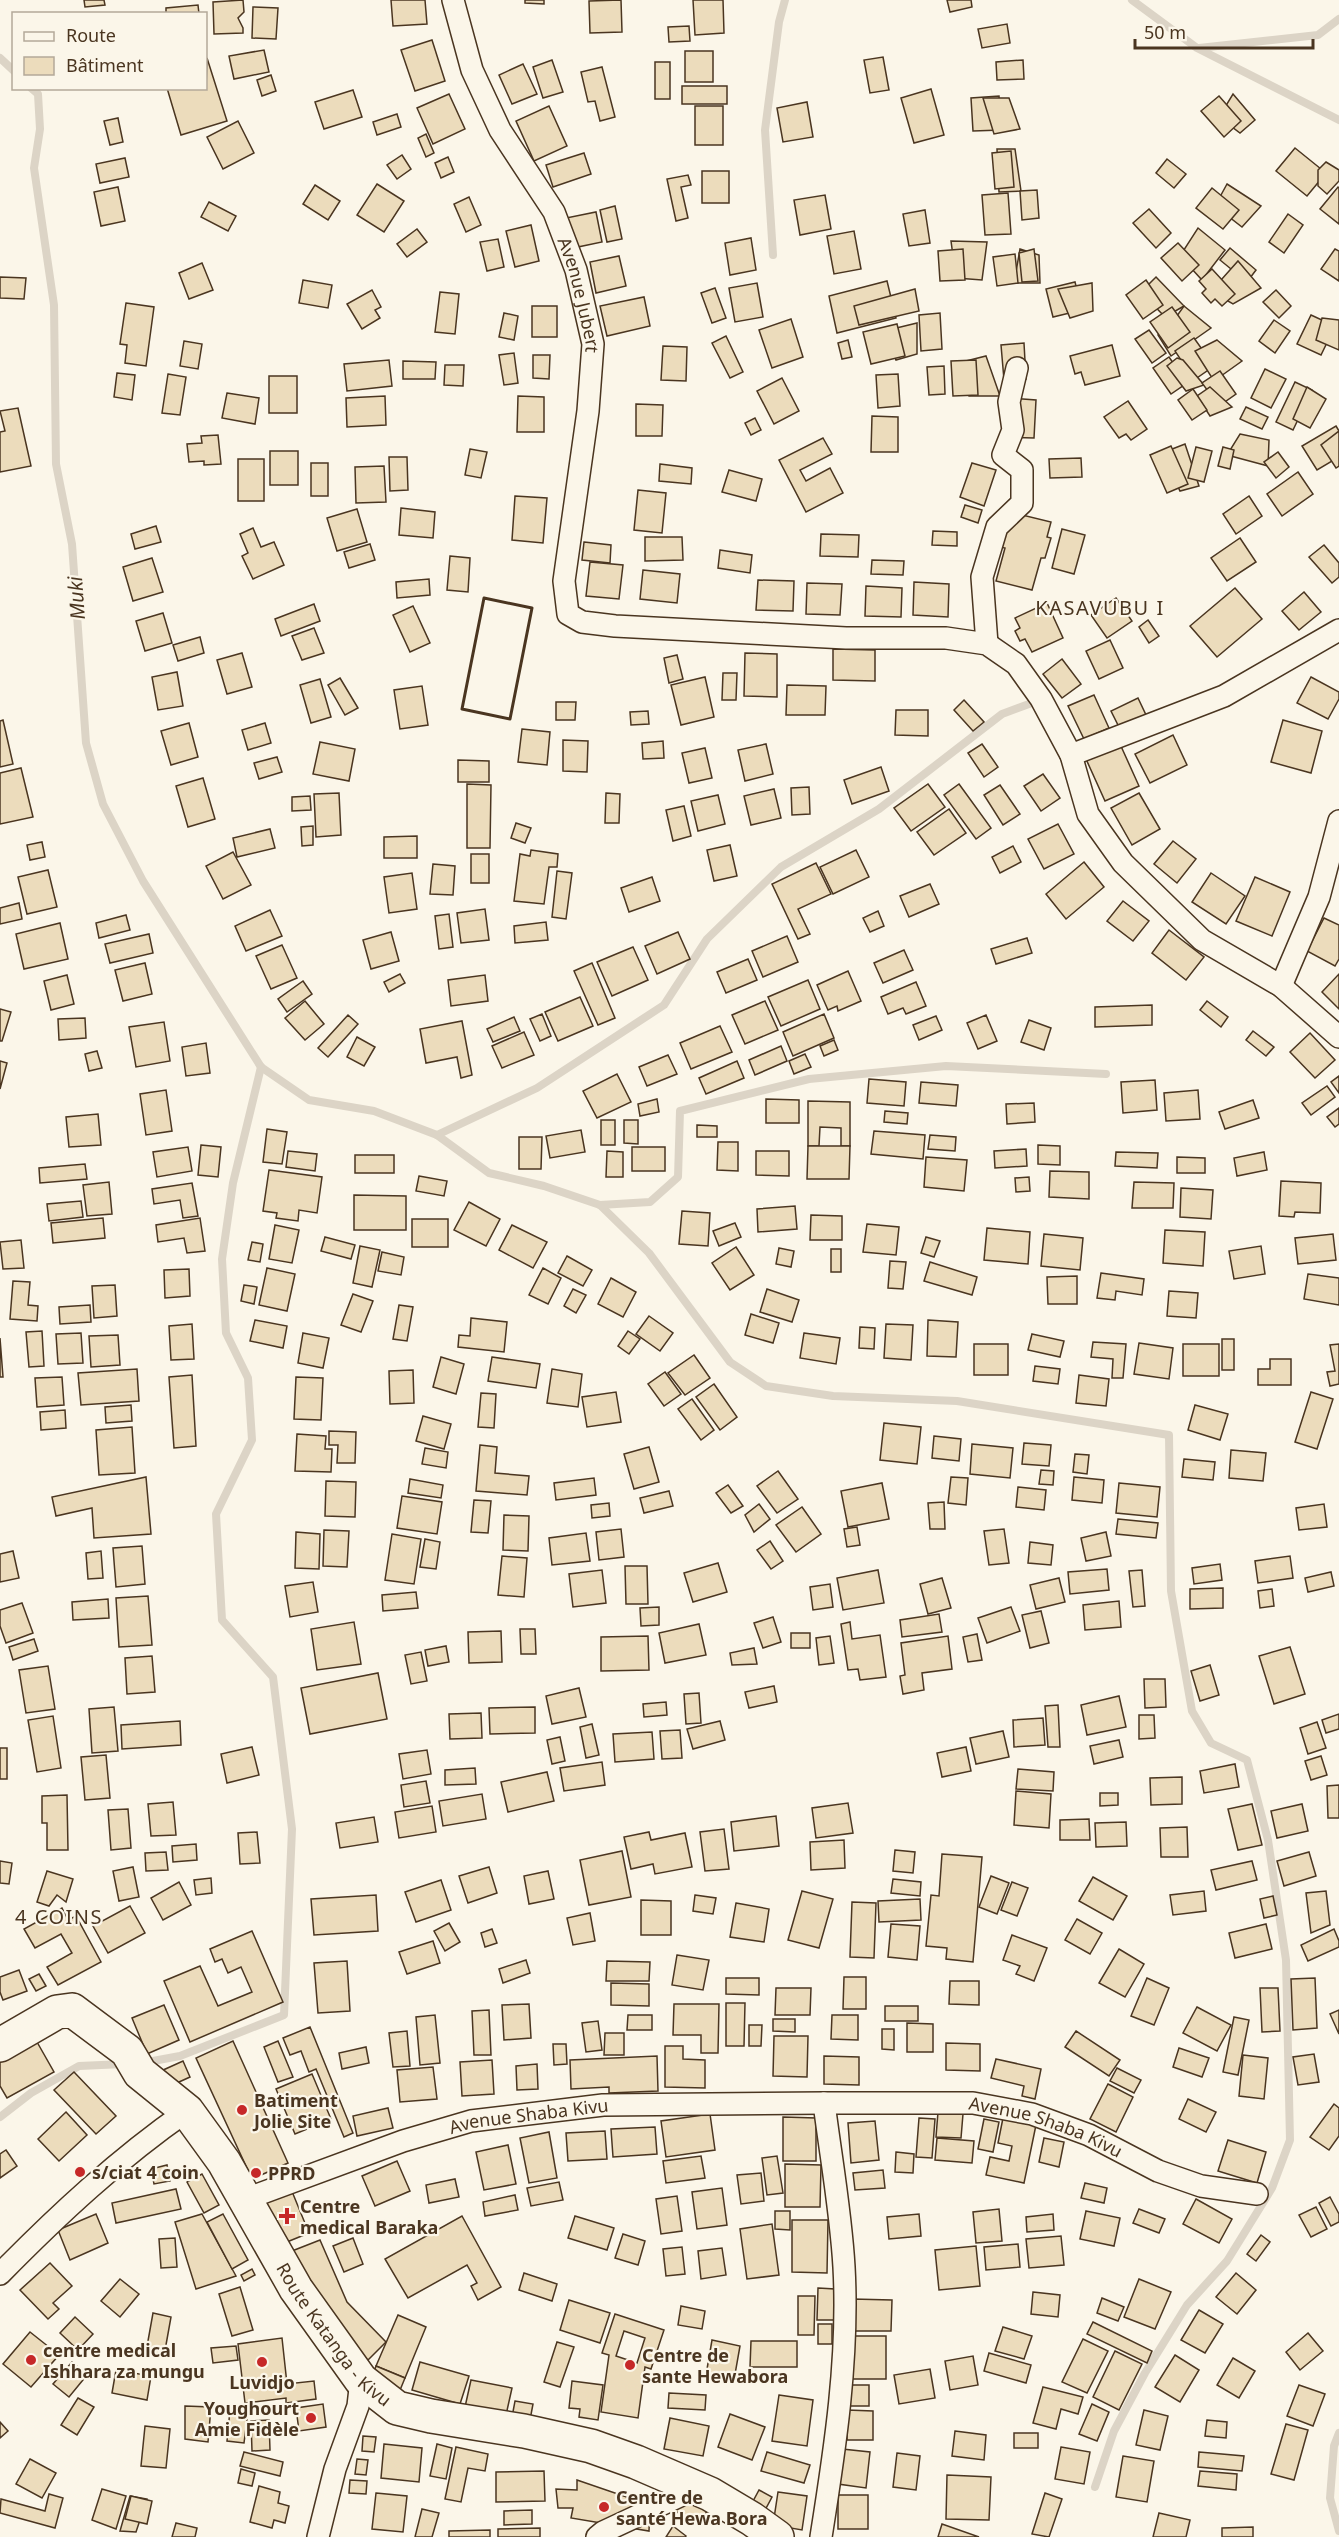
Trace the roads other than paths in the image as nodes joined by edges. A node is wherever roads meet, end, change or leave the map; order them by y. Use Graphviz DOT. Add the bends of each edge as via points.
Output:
graph roads {
  1 [pos="453,0"];
  2 [pos="1017,368"];
  3 [pos="1339,630"];
  4 [pos="987,644"];
  5 [pos="1071,755"];
  6 [pos="1339,820"];
  7 [pos="1281,986"];
  8 [pos="1339,1037"];
  9 [pos="0,2045"];
  10 [pos="824,2103"];
  11 [pos="187,2111"];
  12 [pos="1257,2194"];
  13 [pos="246,2199"];
  14 [pos="0,2274"];
  15 [pos="361,2380"];
  16 [pos="697,2488"];
  17 [pos="318,2537"];
  18 [pos="597,2537"];
  19 [pos="777,2537"];
  20 [pos="821,2537"];
  1 -- 4 [label="street, Avenue Jubert" via="472,70 500,130 554,212 576,270 593,344 588,411 564,580 568,614 582,622 615,626 846,638 946,638"];
  2 -- 4 [label="street" via="1008,402 1013,430 1003,455 1022,470 1022,502 998,527 982,577"];
  3 -- 5 [label="street" via="1224,696"];
  4 -- 5 [label="street" via="1016,664 1041,699"];
  5 -- 7 [label="street" via="1088,814 1123,863 1202,940"];
  6 -- 7 [label="street" via="1319,897"];
  7 -- 8 [label="street"];
  9 -- 11 [label="highway, Route Katanga - Kivu" via="57,2012 72,2010"];
  10 -- 12 [label="street, Avenue Shaba Kivu" via="973,2103 1032,2114 1089,2135 1158,2171 1201,2186"];
  10 -- 13 [label="street, Avenue Shaba Kivu" via="603,2105 471,2121 403,2141"];
  10 -- 20 [label="street" via="844,2268 842,2372"];
  11 -- 13 [label="highway, Route Katanga - Kivu"];
  11 -- 14 [label="street" via="92,2184"];
  13 -- 15 [label="highway, Route Katanga - Kivu" via="296,2289"];
  15 -- 16 [label="highway, Route Katanga - Kivu" via="397,2408 591,2446"];
  15 -- 17 [label="street" via="358,2406 335,2469"];
  16 -- 18 [label="street"];
  16 -- 19 [label="highway, Route Katanga - Kivu"];
}
